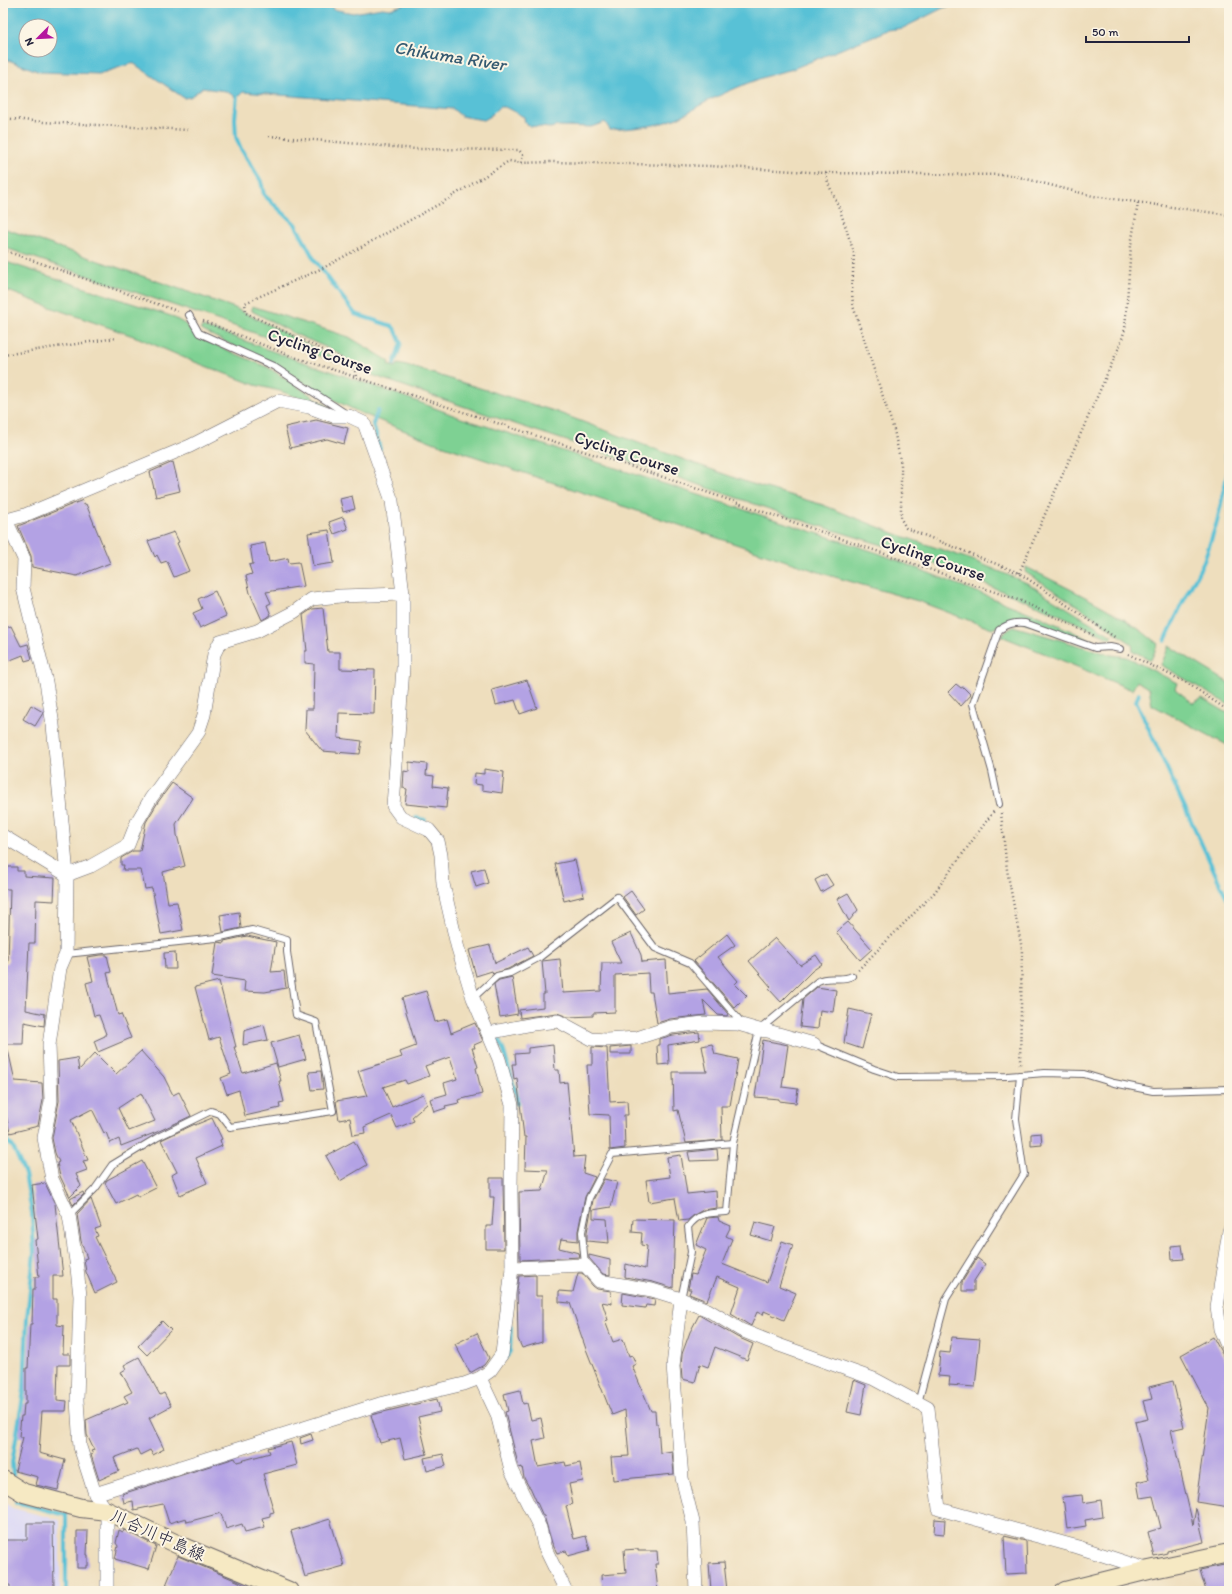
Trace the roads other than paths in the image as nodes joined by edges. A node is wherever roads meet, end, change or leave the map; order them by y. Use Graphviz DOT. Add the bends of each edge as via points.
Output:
graph roads {
  1 [pos="189,315"];
  2 [pos="349,416"];
  3 [pos="4,520"];
  4 [pos="403,594"];
  5 [pos="1120,649"];
  6 [pos="999,804"];
  7 [pos="3,836"];
  8 [pos="67,875"];
  9 [pos="66,954"];
  10 [pos="852,976"];
  11 [pos="473,998"];
  12 [pos="744,1026"];
  13 [pos="759,1030"];
  14 [pos="488,1033"];
  15 [pos="814,1044"];
  16 [pos="1020,1075"];
  17 [pos="1229,1090"];
  18 [pos="733,1143"];
  19 [pos="68,1215"];
  20 [pos="1229,1231"];
  21 [pos="584,1265"];
  22 [pos="512,1268"];
  23 [pos="681,1299"];
  24 [pos="1229,1350"];
  25 [pos="480,1378"];
  26 [pos="918,1403"];
  27 [pos="3,1480"];
  28 [pos="95,1494"];
  29 [pos="107,1511"];
  30 [pos="1229,1553"];
  31 [pos="1149,1570"];
  32 [pos="107,1591"];
  33 [pos="289,1591"];
  34 [pos="566,1591"];
  35 [pos="696,1591"];
  36 [pos="1065,1591"];
  1 -- 2 [label="lane" via="198,333 273,366"];
  2 -- 3 [label="street" via="333,416 309,407 278,401 190,446 25,516"];
  2 -- 4 [label="street" via="364,423 392,501"];
  3 -- 8 [label="street" via="24,559 23,588 46,682 53,725"];
  4 -- 8 [label="street" via="312,599 294,612 257,631 220,642 214,654 204,715 198,733 151,798 137,822 128,845 91,866"];
  4 -- 11 [label="street" via="402,668 393,806 401,817 429,830 438,841 443,884"];
  5 -- 6 [label="lane" via="1095,648 1025,623 1007,624 999,630 973,704"];
  7 -- 8 [label="street"];
  8 -- 9 [label="street"];
  9 -- 19 [label="street" via="60,968 49,1045 51,1101 44,1138 52,1179"];
  9 -- 19 [label="lane" via="216,938 252,930 287,940 296,1015 316,1022 333,1111 230,1127 220,1114 211,1112 158,1137 112,1166 95,1189"];
  10 -- 13 [label="lane" via="847,979 824,978 818,981"];
  11 -- 12 [label="lane" via="497,976 510,973 540,958 617,897 656,948 690,963"];
  11 -- 14 [label="street"];
  12 -- 13 [label="street"];
  12 -- 14 [label="street" via="703,1023 672,1027 637,1038 591,1040 558,1021"];
  13 -- 15 [label="street"];
  13 -- 18 [label="lane"];
  14 -- 22 [label="street" via="499,1059 512,1105"];
  15 -- 16 [label="lane" via="898,1077"];
  16 -- 17 [label="lane" via="1084,1074 1153,1092"];
  16 -- 26 [label="lane" via="1016,1119 1024,1174 946,1299"];
  18 -- 21 [label="lane" via="612,1154 589,1198 582,1232"];
  18 -- 23 [label="lane" via="726,1212 710,1212 695,1218 688,1227 691,1252"];
  19 -- 28 [label="street" via="80,1296 77,1400 80,1447"];
  20 -- 24 [label="street" via="1217,1308 1220,1329"];
  21 -- 22 [label="street"];
  21 -- 23 [label="street" via="599,1281 652,1290"];
  22 -- 25 [label="street" via="502,1354 490,1371"];
  23 -- 26 [label="street" via="708,1310 741,1330 874,1378"];
  23 -- 35 [label="street" via="673,1366 682,1478 693,1522"];
  25 -- 28 [label="street" via="372,1407"];
  25 -- 34 [label="street" via="497,1414 511,1470 540,1528 544,1546"];
  26 -- 31 [label="street" via="928,1408 939,1509"];
  27 -- 29 [label="main road, 川合川中島線" via="24,1493 81,1508"];
  28 -- 29 [label="street"];
  29 -- 32 [label="street"];
  29 -- 33 [label="main road, 川合川中島線" via="183,1547"];
  30 -- 31 [label="main road"];
  31 -- 36 [label="main road"];
}
